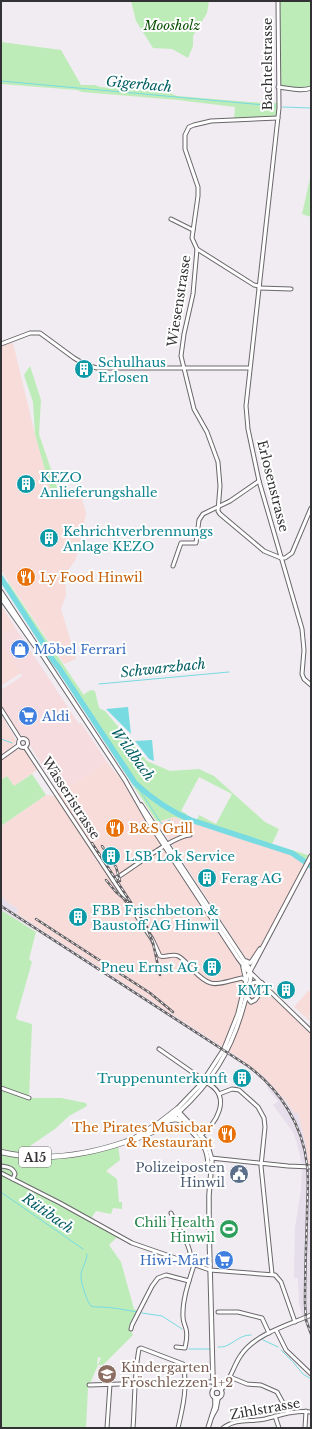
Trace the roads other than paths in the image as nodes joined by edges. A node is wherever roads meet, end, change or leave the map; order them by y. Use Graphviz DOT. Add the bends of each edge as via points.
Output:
graph roads {
  1 [pos="278,1"];
  2 [pos="278,87"];
  3 [pos="311,88"];
  4 [pos="278,118"];
  5 [pos="277,126"];
  6 [pos="170,219"];
  7 [pos="193,230"];
  8 [pos="198,249"];
  9 [pos="259,287"];
  10 [pos="292,289"];
  11 [pos="1,344"];
  12 [pos="185,368"];
  13 [pos="249,368"];
  14 [pos="259,481"];
  15 [pos="218,508"];
  16 [pos="311,508"];
  17 [pos="281,558"];
  18 [pos="173,566"];
  19 [pos="1,592"];
  20 [pos="1,598"];
  21 [pos="39,650"];
  22 [pos="311,685"];
  23 [pos="1,709"];
  24 [pos="20,739"];
  25 [pos="19,745"];
  26 [pos="25,747"];
  27 [pos="1,758"];
  28 [pos="190,835"];
  29 [pos="166,845"];
  30 [pos="310,858"];
  31 [pos="114,880"];
  32 [pos="264,946"];
  33 [pos="238,958"];
  34 [pos="244,961"];
  35 [pos="250,972"];
  36 [pos="246,981"];
  37 [pos="262,982"];
  38 [pos="246,997"];
  39 [pos="311,1031"];
  40 [pos="159,1049"];
  41 [pos="1,1088"];
  42 [pos="219,1094"];
  43 [pos="29,1098"];
  44 [pos="189,1103"];
  45 [pos="178,1111"];
  46 [pos="169,1121"];
  47 [pos="185,1121"];
  48 [pos="199,1136"];
  49 [pos="132,1140"];
  50 [pos="1,1152"];
  51 [pos="211,1158"];
  52 [pos="261,1163"];
  53 [pos="1,1166"];
  54 [pos="311,1167"];
  55 [pos="210,1171"];
  56 [pos="1,1173"];
  57 [pos="13,1179"];
  58 [pos="171,1213"];
  59 [pos="190,1264"];
  60 [pos="194,1265"];
  61 [pos="210,1270"];
  62 [pos="272,1274"];
  63 [pos="189,1281"];
  64 [pos="218,1312"];
  65 [pos="311,1316"];
  66 [pos="295,1322"];
  67 [pos="131,1329"];
  68 [pos="276,1330"];
  69 [pos="269,1333"];
  70 [pos="176,1347"];
  71 [pos="311,1374"];
  72 [pos="230,1377"];
  73 [pos="184,1382"];
  74 [pos="213,1382"];
  75 [pos="110,1384"];
  76 [pos="136,1384"];
  77 [pos="89,1385"];
  78 [pos="215,1388"];
  79 [pos="221,1390"];
  80 [pos="217,1398"];
  81 [pos="306,1411"];
  82 [pos="288,1412"];
  83 [pos="311,1412"];
  84 [pos="276,1416"];
  85 [pos="229,1426"];
  86 [pos="107,1428"];
  87 [pos="133,1428"];
  88 [pos="178,1428"];
  89 [pos="208,1428"];
  90 [pos="223,1428"];
  91 [pos="279,1428"];
  92 [pos="305,1428"];
  1 -- 2 [label="street, Bachtelstrasse"];
  2 -- 3 [label="street" via="299,90"];
  2 -- 4 [label="street, Bachtelstrasse"];
  4 -- 5 [label="street, Bachtelstrasse"];
  4 -- 7 [label="street, Wiesenstrasse" via="211,121 189,127 186,131 185,149 198,187"];
  5 -- 9 [label="street, Erlosenstrasse"];
  6 -- 7 [label="street"];
  7 -- 8 [label="street, Wiesenstrasse" via="192,238"];
  8 -- 9 [label="street"];
  8 -- 12 [label="street, Wiesenstrasse" via="193,294 181,356"];
  9 -- 10 [label="street"];
  9 -- 13 [label="street, Erlosenstrasse"];
  11 -- 12 [label="street" via="35,332 44,335 86,365 97,368"];
  12 -- 13 [label="street"];
  12 -- 15 [label="street, Wiesenstrasse" via="194,409 207,432 218,462"];
  13 -- 14 [label="street, Erlosenstrasse" via="246,406 248,429"];
  14 -- 15 [label="street"];
  14 -- 17 [label="street, Erlosenstrasse"];
  15 -- 17 [label="street" via="220,514 264,551"];
  15 -- 18 [label="street" via="203,514 199,520 196,543 180,542"];
  16 -- 17 [label="street" via="292,552"];
  17 -- 22 [label="street, Erlosenstrasse" via="302,629 302,674"];
  19 -- 21 [label="main road"];
  20 -- 21 [label="main road"];
  21 -- 29 [label="main road" via="139,802 144,815"];
  23 -- 24 [label="street"];
  24 -- 25 [label="street"];
  24 -- 26 [label="street" via="27,740"];
  25 -- 26 [label="street"];
  25 -- 27 [label="street"];
  26 -- 31 [label="street, Wässeristrasse"];
  28 -- 29 [label="street"];
  29 -- 31 [label="street"];
  29 -- 33 [label="main road"];
  29 -- 34 [label="main road"];
  30 -- 32 [label="main road"];
  31 -- 36 [label="street, Wässeristrasse" via="161,956 179,956 203,980 210,983 242,978"];
  32 -- 34 [label="main road" via="252,962"];
  32 -- 35 [label="main road"];
  33 -- 35 [label="main road"];
  33 -- 36 [label="main road" via="244,968"];
  34 -- 35 [label="main road"];
  35 -- 36 [label="main road"];
  35 -- 37 [label="street"];
  35 -- 38 [label="main road"];
  36 -- 45 [label="main road" via="238,1014 224,1049 206,1077"];
  37 -- 38 [label="main road" via="253,983"];
  37 -- 38 [label="main road" via="262,991 254,1001"];
  37 -- 39 [label="street"];
  38 -- 44 [label="main road" via="236,1031 222,1060 205,1086"];
  40 -- 42 [label="street, bridge" via="216,1089"];
  41 -- 43 [label="street"];
  42 -- 48 [label="street" via="220,1103 215,1120"];
  42 -- 52 [label="street" via="238,1090 260,1110 265,1124"];
  44 -- 45 [label="main road"];
  44 -- 47 [label="main road"];
  45 -- 46 [label="highway, A15"];
  45 -- 47 [label="main road"];
  45 -- 49 [label="highway, A15"];
  46 -- 47 [label="highway"];
  46 -- 49 [label="highway, A15"];
  47 -- 48 [label="main road"];
  48 -- 51 [label="main road" via="208,1146"];
  48 -- 55 [label="main road" via="207,1152"];
  49 -- 50 [label="highway, A15" via="95,1152 65,1157 35,1157"];
  51 -- 52 [label="street"];
  51 -- 55 [label="main road"];
  52 -- 54 [label="street"];
  52 -- 62 [label="street"];
  53 -- 57 [label="street" via="12,1169"];
  55 -- 61 [label="main road"];
  56 -- 57 [label="street"];
  57 -- 59 [label="street" via="130,1242"];
  58 -- 59 [label="street" via="184,1237 191,1256"];
  59 -- 60 [label="street"];
  60 -- 61 [label="street"];
  60 -- 63 [label="street"];
  61 -- 62 [label="street"];
  61 -- 74 [label="main road"];
  62 -- 66 [label="street" via="281,1282"];
  63 -- 67 [label="street" via="166,1275 158,1278"];
  63 -- 70 [label="street" via="182,1317 187,1339 184,1348"];
  64 -- 69 [label="street" via="238,1312 262,1318"];
  65 -- 66 [label="street"];
  66 -- 68 [label="street"];
  68 -- 69 [label="street"];
  68 -- 71 [label="street" via="286,1350"];
  69 -- 72 [label="street" via="246,1348"];
  72 -- 79 [label="street"];
  72 -- 82 [label="street" via="276,1391"];
  73 -- 74 [label="street"];
  73 -- 76 [label="street"];
  73 -- 76 [label="street" via="181,1362 140,1348"];
  73 -- 88 [label="street" via="183,1406"];
  74 -- 78 [label="main road"];
  75 -- 76 [label="street"];
  75 -- 77 [label="street"];
  75 -- 86 [label="street"];
  76 -- 87 [label="street"];
  78 -- 79 [label="main road"];
  78 -- 80 [label="main road" via="212,1393"];
  79 -- 80 [label="main road" via="222,1395"];
  80 -- 89 [label="main road"];
  81 -- 82 [label="street, Zihlstrasse"];
  81 -- 83 [label="street, Zihlstrasse"];
  81 -- 92 [label="street"];
  82 -- 84 [label="street, Zihlstrasse"];
  84 -- 85 [label="street, Zihlstrasse" via="262,1420 238,1421"];
  84 -- 91 [label="street"];
  85 -- 90 [label="street, Zihlstrasse"];
}
